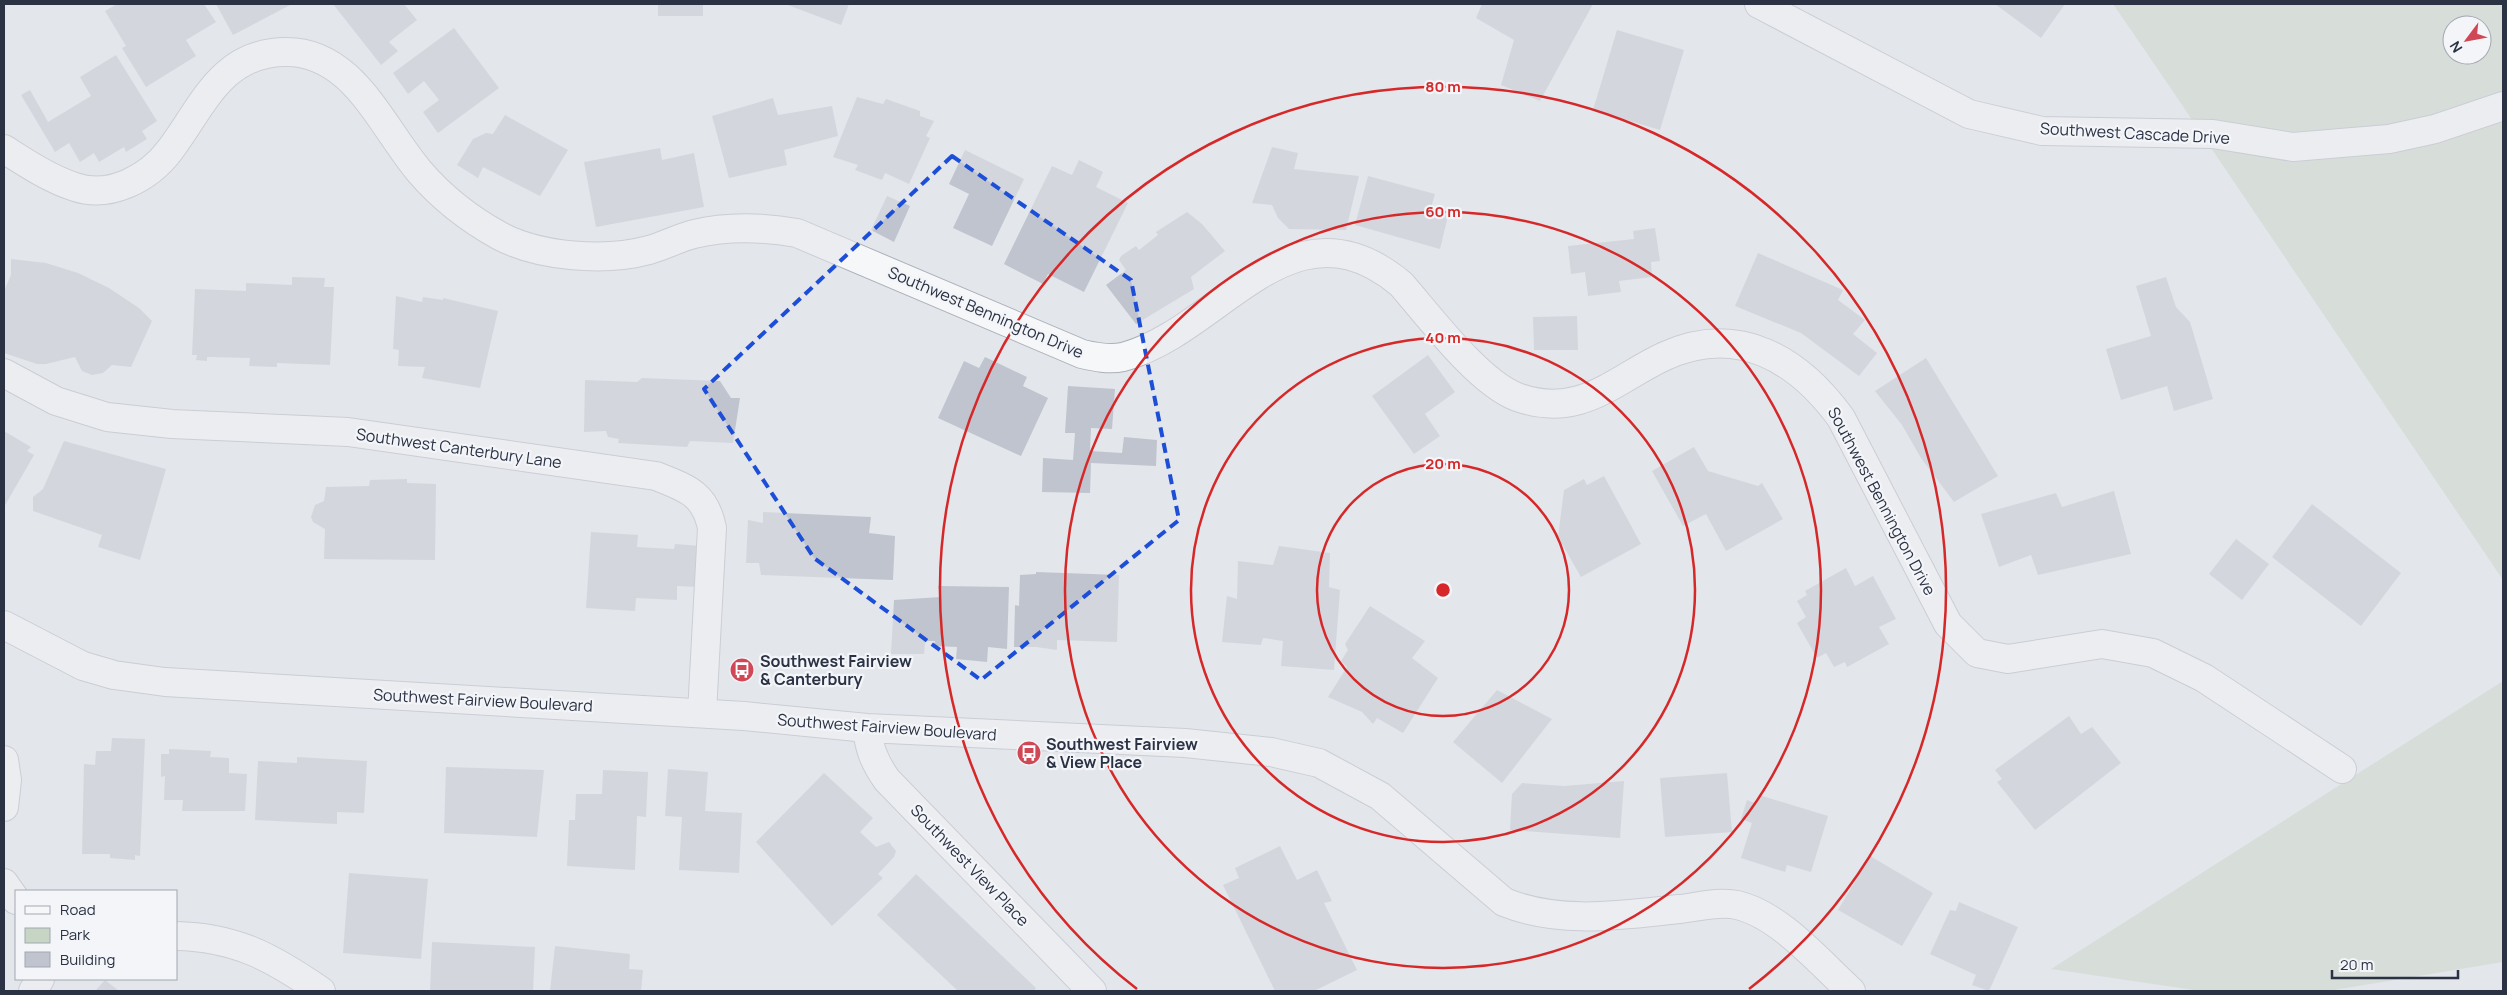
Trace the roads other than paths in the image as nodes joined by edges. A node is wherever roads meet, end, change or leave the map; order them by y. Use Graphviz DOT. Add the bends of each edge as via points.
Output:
graph roads {
  1 [pos="1759,4"];
  2 [pos="2503,106"];
  3 [pos="4,149"];
  4 [pos="4,373"];
  5 [pos="4,625"];
  6 [pos="702,713"];
  7 [pos="867,728"];
  8 [pos="4,760"];
  9 [pos="2342,769"];
  10 [pos="4,808"];
  11 [pos="4,882"];
  12 [pos="15,898"];
  13 [pos="178,936"];
  14 [pos="39,980"];
  15 [pos="33,991"];
  16 [pos="321,991"];
  17 [pos="1092,991"];
  18 [pos="1851,991"];
  1 -- 2 [label="street, Southwest Cascade Drive" via="1969,114 2042,131 2213,134 2293,147 2388,139 2435,129"];
  3 -- 9 [label="street, Southwest Bennington Drive" via="75,187 91,191 116,188 158,164 206,95 237,67 263,54 298,51 317,56 348,77 418,169 453,206 502,237 546,251 578,257 648,250 693,234 740,228 797,233 1082,354 1101,358 1122,357 1164,339 1286,260 1308,255 1352,256 1387,273 1401,284 1487,380 1519,398 1544,402 1592,397 1683,348 1720,344 1760,349 1791,365 1807,378 1841,418 1948,624 1977,653 2008,658 2102,644 2153,653 2204,678"];
  4 -- 6 [label="street, Southwest Canterbury Lane" via="56,401 107,417 172,424 348,432 656,476 686,488 701,500 709,513 712,528"];
  5 -- 6 [label="street, Southwest Fairview Boulevard" via="83,666 138,679"];
  6 -- 7 [label="street, Southwest Fairview Boulevard"];
  7 -- 17 [label="street, Southwest View Place" via="869,747 887,780"];
  7 -- 18 [label="street, Southwest Fairview Boulevard" via="1185,743 1271,752 1319,762 1380,796 1504,902 1523,910 1580,918 1736,905 1790,935"];
  8 -- 10 [label="street" via="7,780"];
  11 -- 12 [label="street"];
  13 -- 16 [label="street" via="236,944 287,968"];
  14 -- 15 [label="street"];
}
